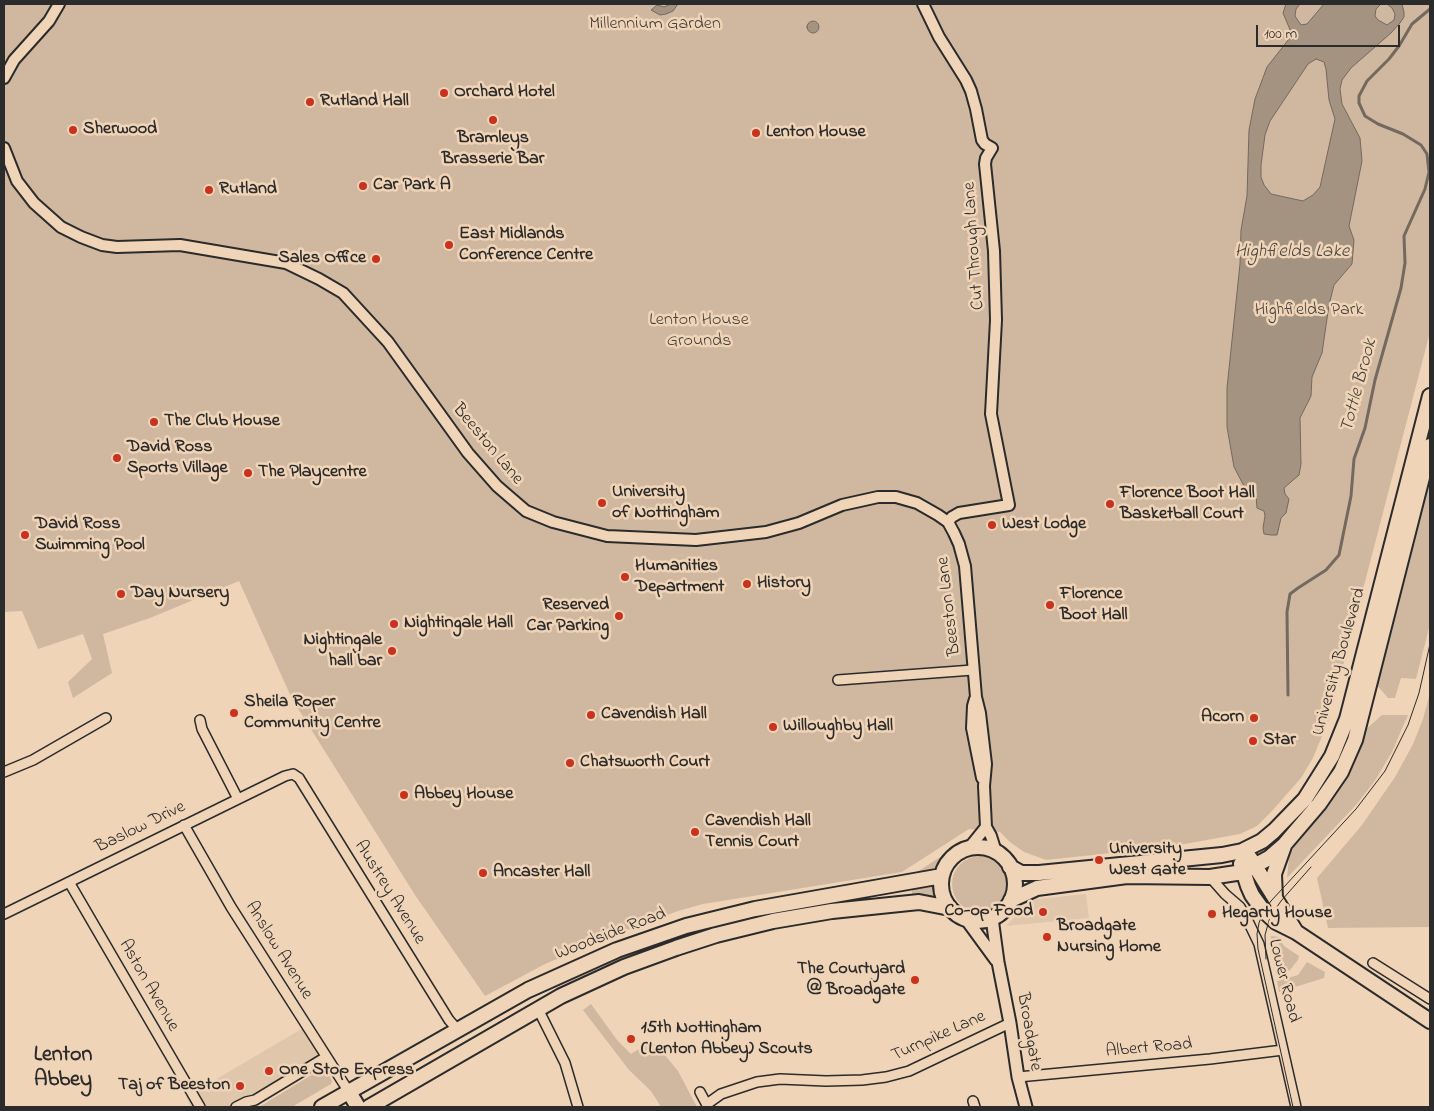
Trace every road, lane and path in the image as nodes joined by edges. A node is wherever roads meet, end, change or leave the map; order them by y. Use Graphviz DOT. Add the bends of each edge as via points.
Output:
graph roads {
  1 [pos="59,4"];
  2 [pos="923,4"];
  3 [pos="4,78"];
  4 [pos="4,148"];
  5 [pos="1430,396"];
  6 [pos="1430,446"];
  7 [pos="948,522"];
  8 [pos="973,670"];
  9 [pos="838,680"];
  10 [pos="974,702"];
  11 [pos="106,718"];
  12 [pos="200,720"];
  13 [pos="83,732"];
  14 [pos="89,741"];
  15 [pos="4,772"];
  16 [pos="293,774"];
  17 [pos="984,786"];
  18 [pos="238,799"];
  19 [pos="184,825"];
  20 [pos="986,827"];
  21 [pos="1284,845"];
  22 [pos="969,848"];
  23 [pos="1242,851"];
  24 [pos="996,852"];
  25 [pos="1010,867"];
  26 [pos="1249,869"];
  27 [pos="942,876"];
  28 [pos="1210,877"];
  29 [pos="69,882"];
  30 [pos="1275,899"];
  31 [pos="1011,900"];
  32 [pos="950,908"];
  33 [pos="4,914"];
  34 [pos="992,918"];
  35 [pos="966,919"];
  36 [pos="1296,932"];
  37 [pos="998,962"];
  38 [pos="1373,963"];
  39 [pos="528,990"];
  40 [pos="1430,999"];
  41 [pos="538,1009"];
  42 [pos="1430,1020"];
  43 [pos="1010,1024"];
  44 [pos="457,1029"];
  45 [pos="1283,1050"];
  46 [pos="326,1057"];
  47 [pos="1018,1077"];
  48 [pos="349,1092"];
  49 [pos="700,1092"];
  50 [pos="707,1106"];
  51 [pos="200,1107"];
  52 [pos="236,1107"];
  53 [pos="322,1107"];
  54 [pos="358,1107"];
  55 [pos="369,1107"];
  56 [pos="578,1107"];
  57 [pos="1026,1107"];
  58 [pos="1296,1107"];
  1 -- 3 [label="street" via="49,21 14,60"];
  2 -- 7 [label="street, Cut Through Lane" via="971,91 982,140 992,148 985,164 994,252 996,320 991,414 1009,505 960,513"];
  4 -- 7 [label="street, Beeston Lane" via="17,181 34,203 62,227 81,238 117,246 180,245 286,263 343,294 388,342 468,453 496,486 526,511 553,522 607,536 696,540 766,532 799,523 842,505 878,497 896,497 917,503"];
  5 -- 23 [label="main road, University Boulevard" via="1347,719 1325,769 1305,799 1274,832"];
  6 -- 21 [label="main road, University Boulevard" via="1355,740 1341,772"];
  7 -- 8 [label="street, Beeston Lane" via="965,566"];
  8 -- 9 [label="street"];
  8 -- 10 [label="street, Beeston Lane"];
  10 -- 17 [label="street, Beeston Lane" via="972,728"];
  10 -- 17 [label="street, Beeston Lane" via="980,713 986,764"];
  11 -- 13 [label="street"];
  12 -- 18 [label="street"];
  13 -- 14 [label="street"];
  13 -- 15 [label="street"];
  16 -- 18 [label="street, Baslow Drive"];
  16 -- 44 [label="street, Austrey Avenue" via="299,778"];
  17 -- 20 [label="street, Beeston Lane"];
  18 -- 19 [label="street, Baslow Drive"];
  19 -- 29 [label="street, Baslow Drive"];
  19 -- 46 [label="street, Anslow Avenue" via="231,907"];
  20 -- 22 [label="street"];
  20 -- 24 [label="street, Beeston Lane"];
  21 -- 26 [label="main road, University Boulevard"];
  21 -- 30 [label="main road" via="1274,874"];
  22 -- 24 [label="main road"];
  22 -- 27 [label="main road" via="949,860"];
  23 -- 25 [label="main road, University Boulevard" via="1222,856 1047,873 1021,873"];
  23 -- 26 [label="main road" via="1250,858"];
  24 -- 25 [label="main road"];
  25 -- 31 [label="main road" via="1014,881"];
  26 -- 28 [label="main road, University Boulevard"];
  26 -- 30 [label="main road"];
  26 -- 36 [label="main road" via="1248,886 1262,909 1281,926"];
  27 -- 32 [label="main road" via="942,893"];
  27 -- 39 [label="main road, Woodside Road" via="764,907 686,926 617,950"];
  28 -- 31 [label="main road, University Boulevard" via="1127,876 1037,888"];
  28 -- 45 [label="street, Lower Road" via="1240,907 1259,944"];
  29 -- 33 [label="street, Baslow Drive"];
  29 -- 51 [label="street, Aston Avenue"];
  30 -- 36 [label="main road"];
  31 -- 34 [label="main road"];
  32 -- 35 [label="main road"];
  32 -- 41 [label="main road, Woodside Road" via="919,902 832,910 773,921 716,935 624,967"];
  34 -- 35 [label="main road"];
  34 -- 37 [label="main road, Broadgate"];
  35 -- 37 [label="main road"];
  36 -- 42 [label="main road"];
  37 -- 43 [label="main road, Broadgate"];
  38 -- 40 [label="street"];
  39 -- 41 [label="main road"];
  39 -- 44 [label="main road, Woodside Road"];
  41 -- 55 [label="main road, Woodside Road"];
  41 -- 56 [label="street" via="565,1062"];
  43 -- 47 [label="main road, Broadgate"];
  43 -- 50 [label="street, Turnpike Lane" via="909,1071 862,1080 780,1079 757,1082 721,1094"];
  44 -- 48 [label="main road, Woodside Road"];
  45 -- 47 [label="street, Albert Road"];
  45 -- 58 [label="street, Lower Road"];
  46 -- 48 [label="street, Anslow Avenue"];
  46 -- 52 [label="street" via="255,1100"];
  47 -- 57 [label="main road, Broadgate"];
  48 -- 53 [label="main road, Woodside Road"];
  48 -- 54 [label="main road"];
  49 -- 50 [label="street"];
}
